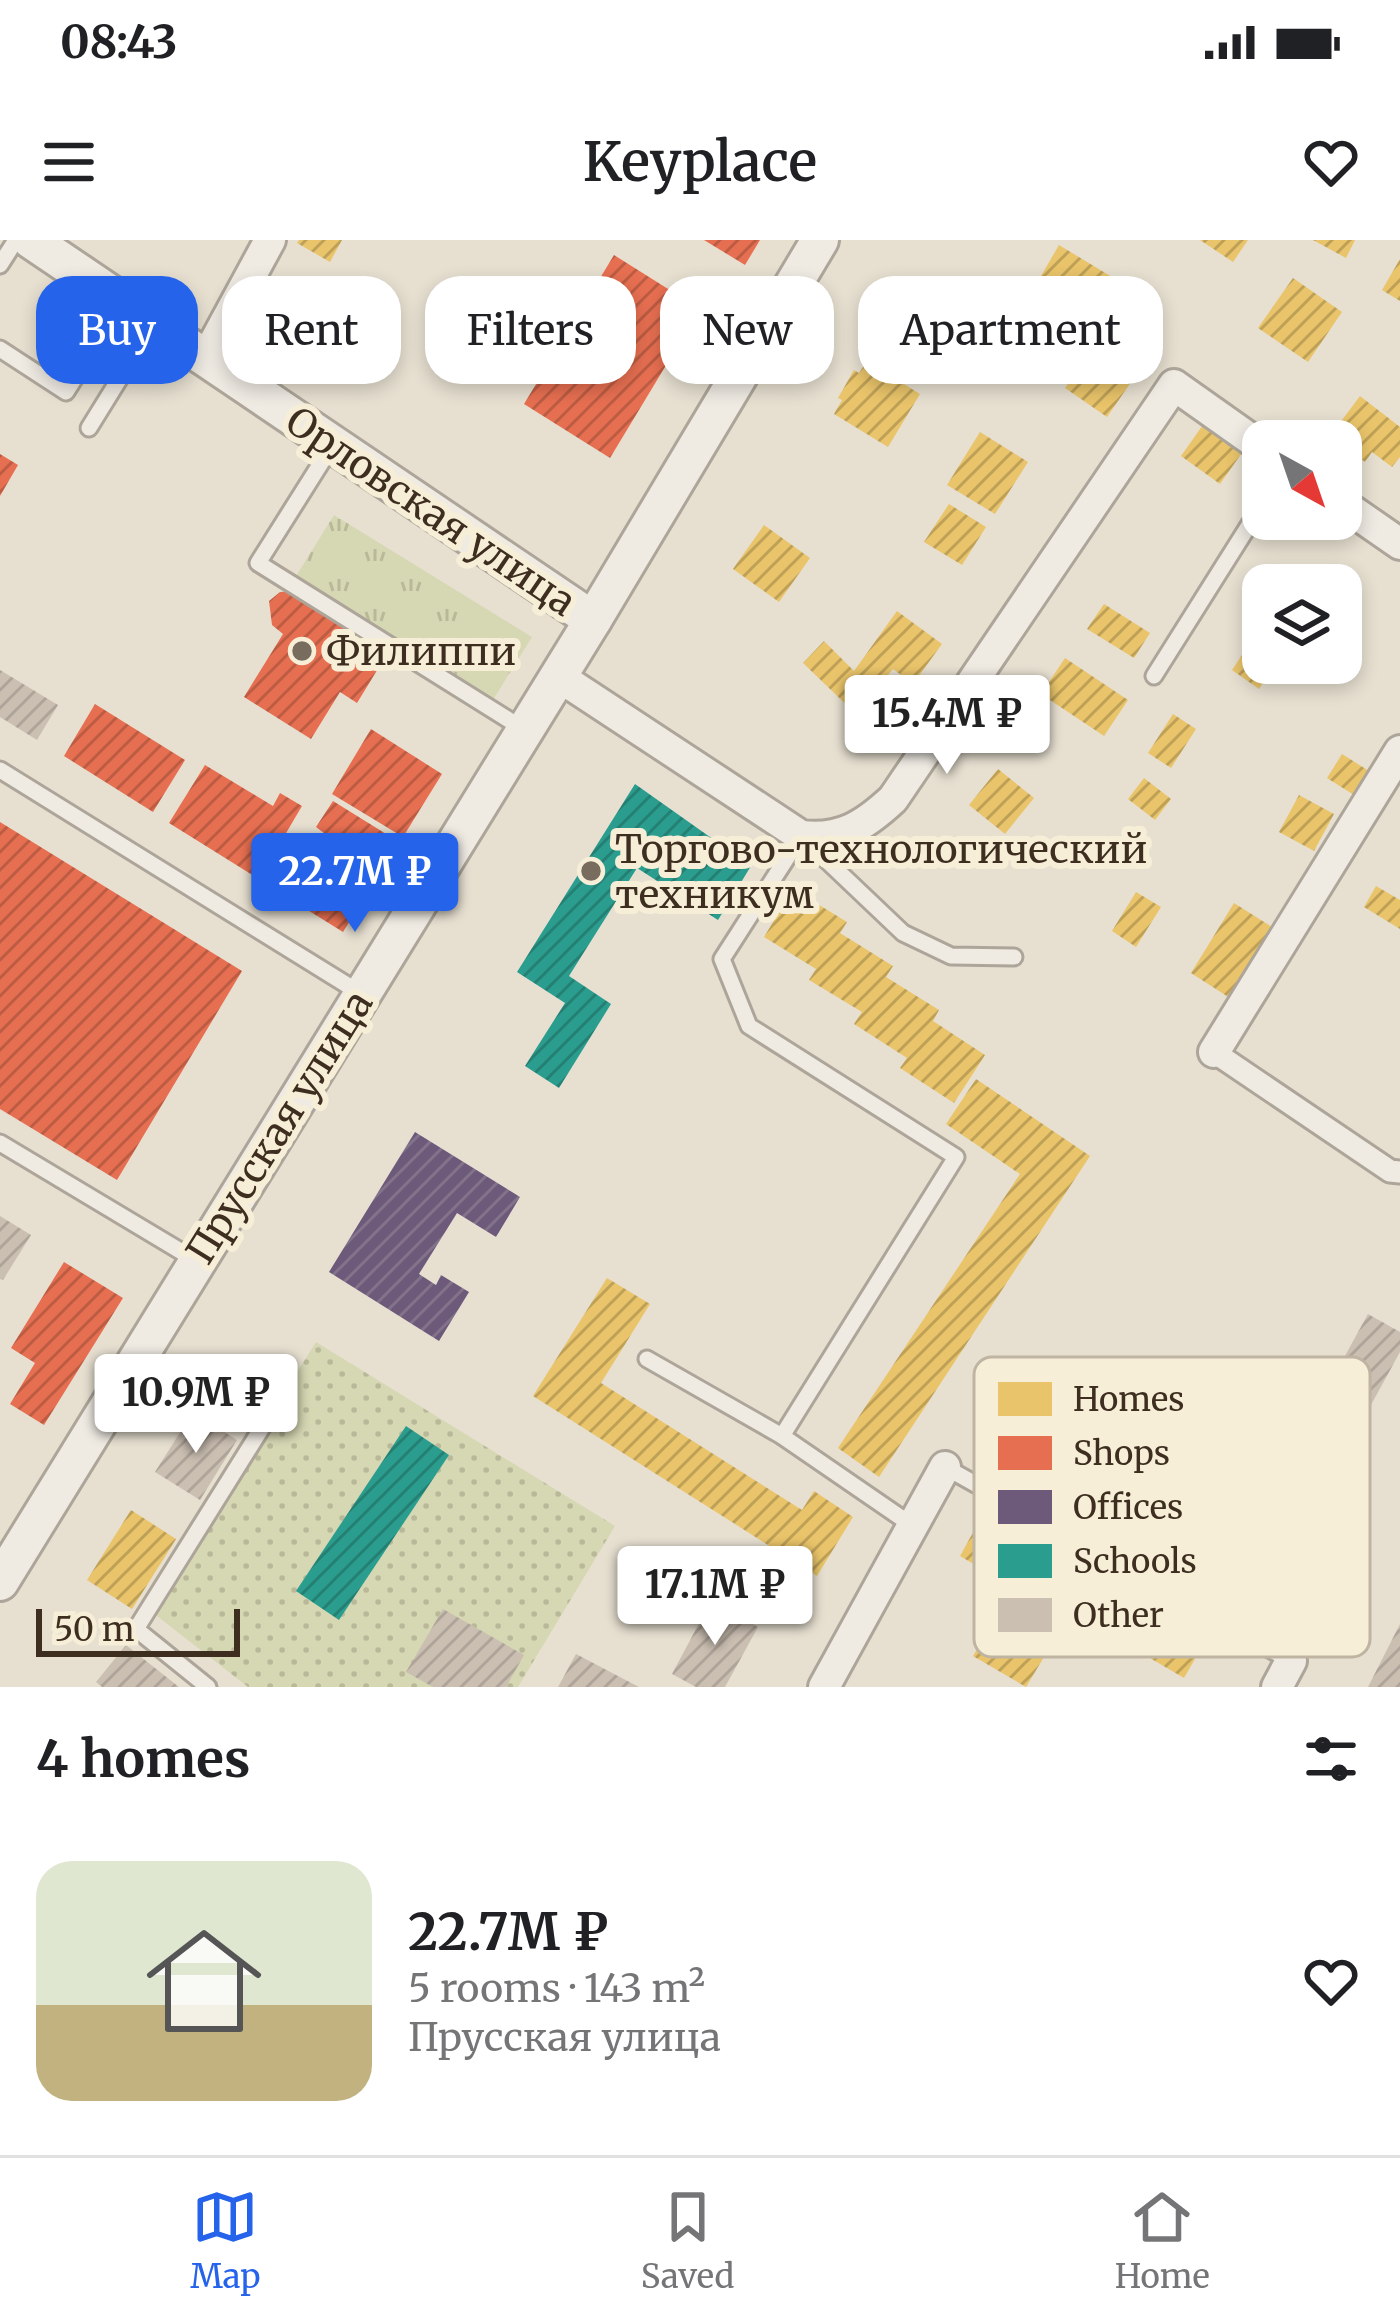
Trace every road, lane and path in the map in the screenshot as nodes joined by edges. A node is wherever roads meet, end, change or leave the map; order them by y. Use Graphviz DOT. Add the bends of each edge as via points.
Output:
graph roads {
  1 [pos="16,240"];
  2 [pos="31,240"];
  3 [pos="270,240"];
  4 [pos="820,240"];
  5 [pos="0,265"];
  6 [pos="84,276"];
  7 [pos="0,349"];
  8 [pos="198,353"];
  9 [pos="206,358"];
  10 [pos="36,372"];
  11 [pos="116,384"];
  12 [pos="89,428"];
  13 [pos="1242,433"];
  14 [pos="333,444"];
  15 [pos="1362,517"];
  16 [pos="1242,536"];
  17 [pos="1400,544"];
  18 [pos="593,620"];
  19 [pos="558,676"];
  20 [pos="1154,676"];
  21 [pos="525,730"];
  22 [pos="1400,751"];
  23 [pos="0,770"];
  24 [pos="802,836"];
  25 [pos="1014,957"];
  26 [pos="361,994"];
  27 [pos="1214,1052"];
  28 [pos="0,1143"];
  29 [pos="1400,1172"];
  30 [pos="196,1261"];
  31 [pos="647,1358"];
  32 [pos="278,1402"];
  33 [pos="782,1436"];
  34 [pos="945,1467"];
  35 [pos="974,1485"];
  36 [pos="913,1526"];
  37 [pos="0,1582"];
  38 [pos="1256,1657"];
  39 [pos="1284,1674"];
  40 [pos="208,1687"];
  41 [pos="824,1687"];
  1 -- 5 [label="lane"];
  2 -- 6 [label="street, Орловская улица"];
  3 -- 9 [label="street"];
  4 -- 18 [label="street, Прусская улица"];
  7 -- 10 [label="lane"];
  8 -- 9 [label="street, Орловская улица"];
  9 -- 14 [label="street, Орловская улица"];
  11 -- 12 [label="lane"];
  13 -- 24 [label="street" via="1174,385 893,799 846,833"];
  14 -- 18 [label="street, Орловская улица"];
  14 -- 21 [label="lane" via="257,563"];
  15 -- 17 [label="street"];
  16 -- 20 [label="lane"];
  18 -- 19 [label="street, Прусская улица"];
  19 -- 21 [label="street, Прусская улица"];
  19 -- 24 [label="street"];
  21 -- 26 [label="street, Прусская улица"];
  22 -- 27 [label="street"];
  23 -- 26 [label="lane"];
  24 -- 25 [label="lane" via="904,933 951,956"];
  24 -- 33 [label="lane" via="722,958 749,1025 956,1156"];
  26 -- 30 [label="street, Прусская улица"];
  27 -- 29 [label="street"];
  28 -- 30 [label="lane"];
  30 -- 37 [label="street, Прусская улица"];
  31 -- 33 [label="lane"];
  32 -- 40 [label="lane" via="136,1629"];
  33 -- 36 [label="lane"];
  34 -- 35 [label="lane"];
  34 -- 36 [label="street"];
  36 -- 41 [label="street"];
  38 -- 39 [label="lane"];
}
